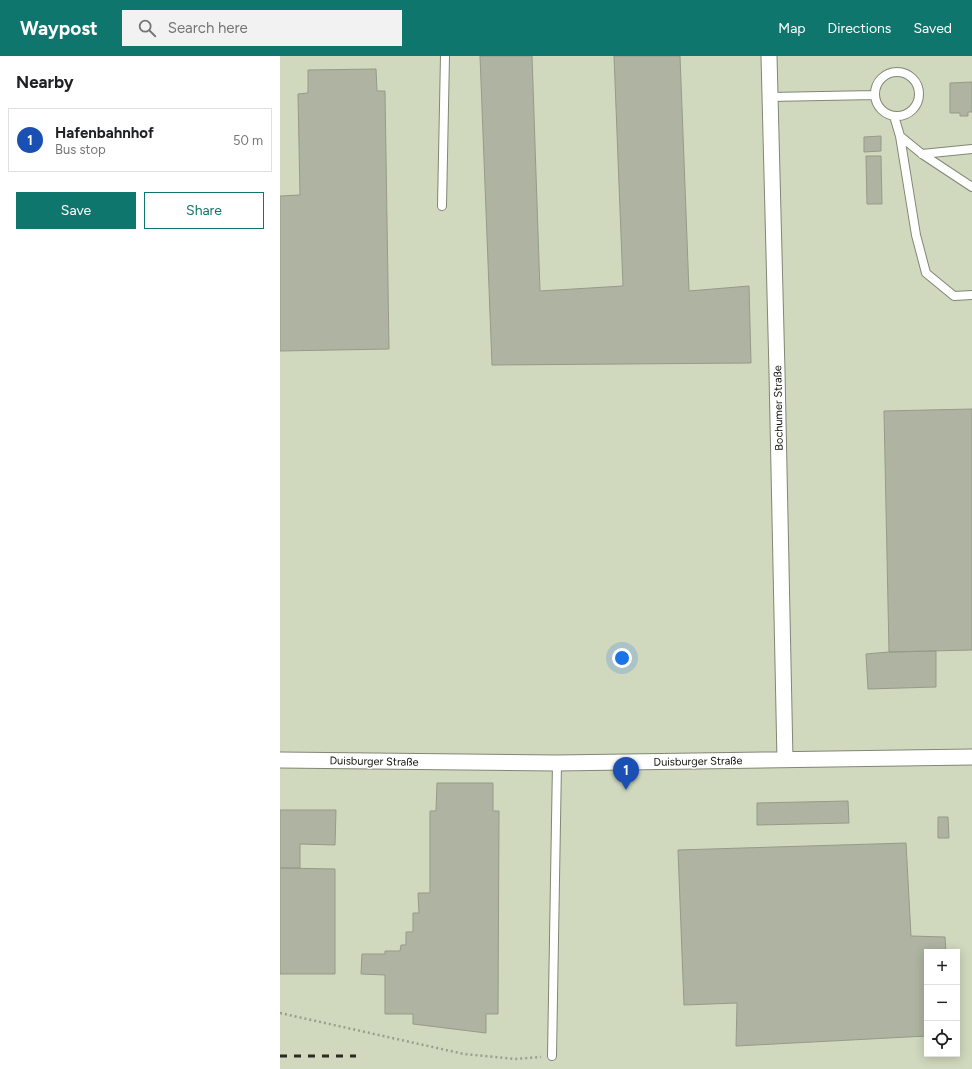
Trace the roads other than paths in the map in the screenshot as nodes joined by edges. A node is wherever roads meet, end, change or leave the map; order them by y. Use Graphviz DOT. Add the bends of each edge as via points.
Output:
graph roads {
  1 [pos="445,56"];
  2 [pos="769,56"];
  3 [pos="875,94"];
  4 [pos="770,97"];
  5 [pos="894,116"];
  6 [pos="900,136"];
  7 [pos="972,149"];
  8 [pos="922,154"];
  9 [pos="972,187"];
  10 [pos="442,206"];
  11 [pos="972,295"];
  12 [pos="972,757"];
  13 [pos="280,760"];
  14 [pos="785,760"];
  15 [pos="557,763"];
  16 [pos="552,1056"];
  1 -- 10 [label="lane"];
  2 -- 4 [label="street, Bochumer Straße"];
  3 -- 4 [label="lane"];
  3 -- 5 [label="lane" via="877,105 884,112"];
  3 -- 5 [label="lane" via="877,84 884,76 894,72 904,73 913,79 918,88 918,99 905,115"];
  4 -- 14 [label="street, Bochumer Straße"];
  5 -- 6 [label="lane"];
  6 -- 8 [label="lane"];
  6 -- 11 [label="lane" via="916,235 926,273 954,296"];
  7 -- 8 [label="lane"];
  8 -- 9 [label="lane"];
  12 -- 14 [label="street, Duisburger Straße"];
  13 -- 15 [label="street, Duisburger Straße"];
  14 -- 15 [label="street, Duisburger Straße"];
  15 -- 16 [label="lane"];
}
